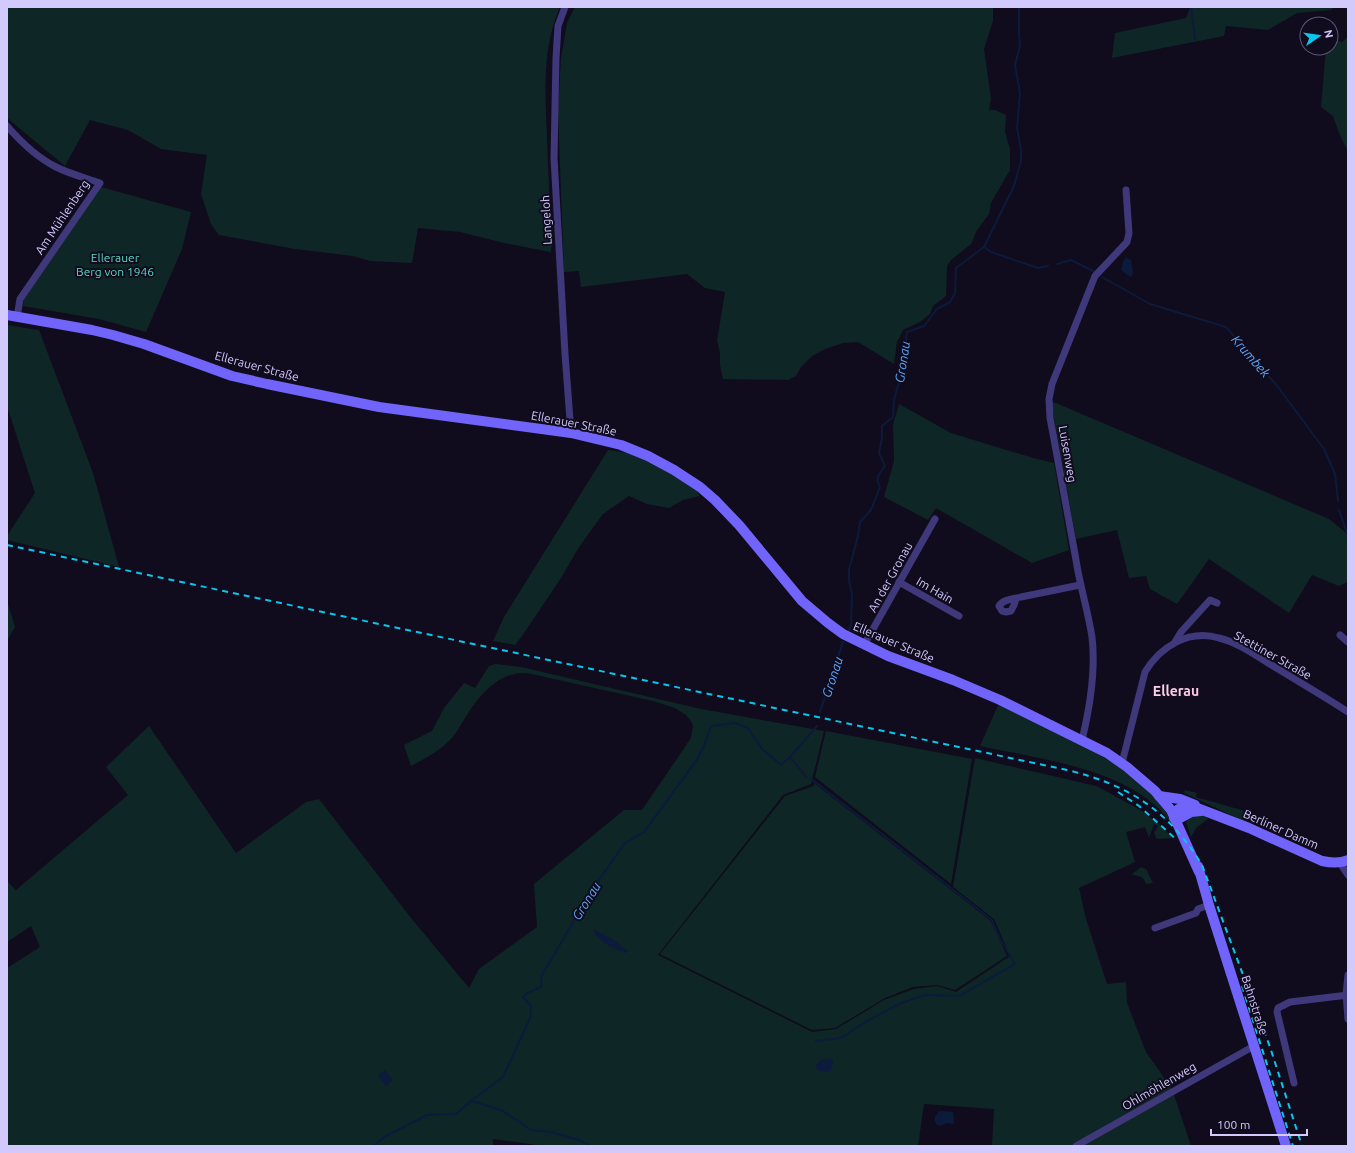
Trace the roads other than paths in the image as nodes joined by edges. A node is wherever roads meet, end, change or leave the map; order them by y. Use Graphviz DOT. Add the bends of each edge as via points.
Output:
graph roads {
  1 [pos="566,7"];
  2 [pos="7,126"];
  3 [pos="1126,190"];
  4 [pos="12,316"];
  5 [pos="571,433"];
  6 [pos="934,519"];
  7 [pos="899,582"];
  8 [pos="1080,585"];
  9 [pos="1016,599"];
  10 [pos="1217,604"];
  11 [pos="959,616"];
  12 [pos="1340,635"];
  13 [pos="1175,642"];
  14 [pos="1348,642"];
  15 [pos="864,645"];
  16 [pos="1348,712"];
  17 [pos="1082,740"];
  18 [pos="1122,763"];
  19 [pos="1159,796"];
  20 [pos="1205,810"];
  21 [pos="1175,815"];
  22 [pos="1344,861"];
  23 [pos="1348,875"];
  24 [pos="1209,905"];
  25 [pos="1155,928"];
  26 [pos="1348,975"];
  27 [pos="1347,995"];
  28 [pos="1348,1019"];
  29 [pos="1254,1046"];
  30 [pos="1294,1083"];
  31 [pos="1076,1146"];
  32 [pos="1286,1146"];
  1 -- 5 [label="street, Langeloh" via="558,26 554,158"];
  2 -- 4 [label="street, Am Mühlenberg" via="41,158 56,167 100,183 20,298"];
  3 -- 8 [label="street, Luisenweg" via="1129,233 1127,242 1095,276 1052,384 1049,399 1050,418"];
  4 -- 5 [label="main road, Ellerauer Straße" via="92,330 144,344 232,376 346,401"];
  5 -- 15 [label="main road, Ellerauer Straße" via="648,456 700,487 739,525 802,601 828,624"];
  6 -- 7 [label="street, An der Gronau"];
  7 -- 11 [label="street, Im Hain"];
  7 -- 15 [label="street, An der Gronau"];
  8 -- 9 [label="street"];
  8 -- 17 [label="street, Luisenweg" via="1089,620 1093,661 1088,718"];
  10 -- 13 [label="street" via="1210,600"];
  12 -- 14 [label="street"];
  13 -- 16 [label="street, Stettiner Straße" via="1205,635 1219,638 1242,648"];
  13 -- 18 [label="street, Stettiner Straße" via="1162,651 1145,672"];
  15 -- 17 [label="main road, Ellerauer Straße" via="954,680"];
  17 -- 18 [label="main road, Ellerauer Straße"];
  18 -- 19 [label="main road, Ellerauer Straße"];
  19 -- 20 [label="main road" via="1186,800"];
  19 -- 21 [label="main road, Ellerauer Straße"];
  20 -- 21 [label="main road, Berliner Damm" via="1187,806 1180,808"];
  20 -- 22 [label="main road, Berliner Damm" via="1322,861"];
  21 -- 24 [label="main road, Bahnstraße" via="1199,872"];
  22 -- 23 [label="street"];
  24 -- 25 [label="street" via="1198,909 1196,913"];
  24 -- 29 [label="main road, Bahnstraße"];
  26 -- 27 [label="street"];
  27 -- 28 [label="street"];
  27 -- 30 [label="street" via="1290,1002 1278,1008"];
  29 -- 31 [label="street, Ohlmöhlenweg"];
  29 -- 32 [label="main road, Bahnstraße"];
}
